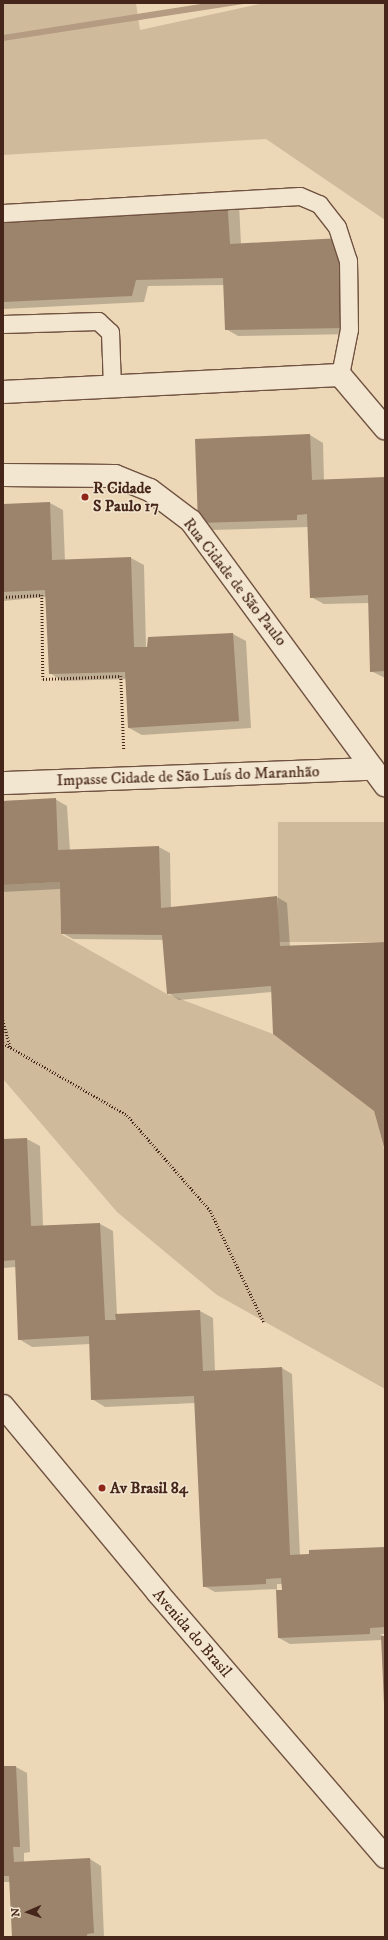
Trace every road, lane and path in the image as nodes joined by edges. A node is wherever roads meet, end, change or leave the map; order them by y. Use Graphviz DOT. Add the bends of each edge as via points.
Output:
graph roads {
  1 [pos="3,212"];
  2 [pos="3,324"];
  3 [pos="340,375"];
  4 [pos="112,387"];
  5 [pos="3,392"];
  6 [pos="385,428"];
  7 [pos="3,475"];
  8 [pos="3,597"];
  9 [pos="379,777"];
  10 [pos="126,779"];
  11 [pos="3,783"];
  12 [pos="3,1020"];
  13 [pos="3,1043"];
  14 [pos="11,1047"];
  15 [pos="264,1322"];
  16 [pos="3,1406"];
  17 [pos="382,1846"];
  1 -- 3 [label="lane" via="300,196 319,204 337,227 348,260 349,329"];
  2 -- 4 [label="lane" via="98,321 110,332"];
  3 -- 4 [label="street"];
  3 -- 6 [label="street"];
  4 -- 5 [label="street"];
  7 -- 9 [label="street, Rua Cidade de São Paulo" via="115,476 150,490 191,521"];
  8 -- 10 [label="path" via="42,595 43,679 121,676"];
  9 -- 10 [label="street, Impasse Cidade de São Luís do Maranhão"];
  10 -- 11 [label="street, Impasse Cidade de São Luís do Maranhão"];
  12 -- 14 [label="path"];
  13 -- 14 [label="path"];
  14 -- 15 [label="path" via="126,1115 210,1210"];
  16 -- 17 [label="street, Avenida do Brasil" via="158,1594"];
}
